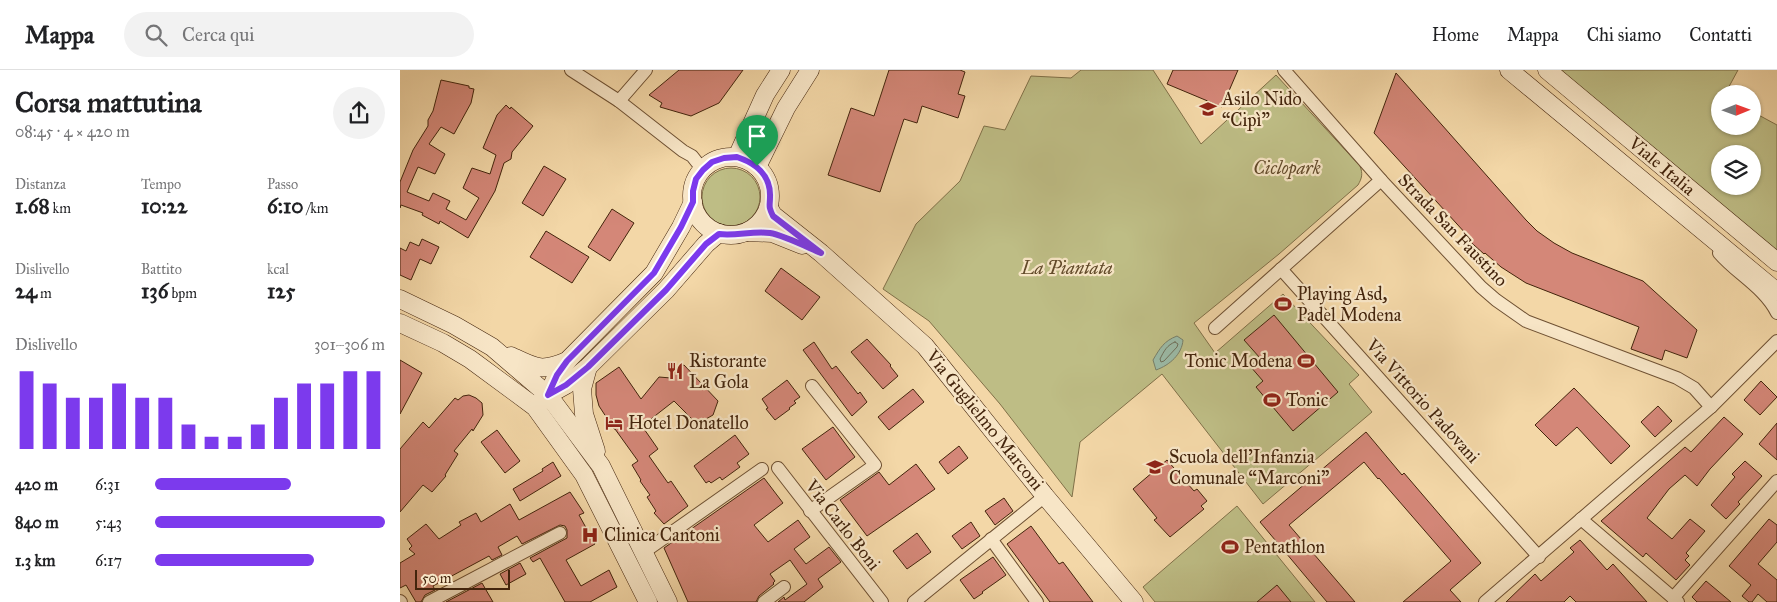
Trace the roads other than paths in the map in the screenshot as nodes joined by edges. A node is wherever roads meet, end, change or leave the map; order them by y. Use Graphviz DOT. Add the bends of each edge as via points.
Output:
graph roads {
  1 [pos="571,70"];
  2 [pos="782,70"];
  3 [pos="810,70"];
  4 [pos="1284,70"];
  5 [pos="1509,70"];
  6 [pos="1546,70"];
  7 [pos="641,71"];
  8 [pos="620,101"];
  9 [pos="737,157"];
  10 [pos="757,166"];
  11 [pos="703,170"];
  12 [pos="1381,180"];
  13 [pos="693,202"];
  14 [pos="769,208"];
  15 [pos="1697,226"];
  16 [pos="747,232"];
  17 [pos="719,234"];
  18 [pos="821,253"];
  19 [pos="1777,262"];
  20 [pos="1281,269"];
  21 [pos="1777,292"];
  22 [pos="400,299"];
  23 [pos="1777,313"];
  24 [pos="400,323"];
  25 [pos="1215,328"];
  26 [pos="1777,335"];
  27 [pos="1773,345"];
  28 [pos="492,347"];
  29 [pos="567,361"];
  30 [pos="588,367"];
  31 [pos="812,386"];
  32 [pos="541,401"];
  33 [pos="1711,407"];
  34 [pos="601,466"];
  35 [pos="778,468"];
  36 [pos="762,469"];
  37 [pos="1777,481"];
  38 [pos="1045,496"];
  39 [pos="810,511"];
  40 [pos="1581,519"];
  41 [pos="560,533"];
  42 [pos="991,539"];
  43 [pos="644,552"];
  44 [pos="1539,557"];
  45 [pos="784,587"];
  46 [pos="1676,600"];
  47 [pos="429,602"];
  48 [pos="648,602"];
  49 [pos="668,602"];
  50 [pos="764,602"];
  51 [pos="882,602"];
  52 [pos="914,602"];
  53 [pos="1037,602"];
  54 [pos="1134,602"];
  55 [pos="1485,602"];
  1 -- 8 [label="street"];
  2 -- 9 [label="street" via="765,95"];
  3 -- 10 [label="street" via="786,108"];
  4 -- 12 [label="street, Strada San Faustino"];
  5 -- 15 [label="street, Viale Italia"];
  6 -- 19 [label="street, Viale Italia"];
  7 -- 8 [label="street"];
  8 -- 11 [label="street" via="692,156"];
  9 -- 10 [label="street"];
  9 -- 11 [label="street" via="712,162"];
  10 -- 14 [label="street" via="769,186"];
  11 -- 13 [label="street" via="696,179"];
  12 -- 20 [label="street"];
  12 -- 33 [label="street, Strada San Faustino" via="1481,287 1510,310 1550,330 1677,378 1694,388"];
  13 -- 17 [label="street" via="698,216"];
  13 -- 29 [label="street" via="654,273"];
  14 -- 16 [label="street" via="760,222"];
  14 -- 18 [label="street, Via Guglielmo Marconi" via="773,216"];
  15 -- 21 [label="street, Viale Italia"];
  15 -- 23 [label="street, Viale Italia" via="1726,261 1769,299"];
  16 -- 17 [label="street" via="733,236"];
  16 -- 18 [label="street, Via Guglielmo Marconi" via="772,233"];
  17 -- 30 [label="street"];
  18 -- 38 [label="street, Via Guglielmo Marconi" via="926,346"];
  20 -- 25 [label="street"];
  20 -- 44 [label="street, Via Vittorio Padovani"];
  22 -- 28 [label="street" via="454,324"];
  24 -- 32 [label="street" via="443,343"];
  26 -- 27 [label="street"];
  27 -- 33 [label="street"];
  28 -- 29 [label="street" via="530,365 549,369"];
  28 -- 32 [label="street"];
  29 -- 32 [label="street"];
  30 -- 32 [label="street"];
  30 -- 34 [label="street" via="582,389 584,414"];
  31 -- 39 [label="street" via="875,465"];
  32 -- 34 [label="street"];
  32 -- 48 [label="street" via="584,474"];
  33 -- 40 [label="street"];
  34 -- 43 [label="street"];
  35 -- 39 [label="street, Via Carlo Boni"];
  36 -- 43 [label="street"];
  37 -- 46 [label="street"];
  38 -- 42 [label="street"];
  38 -- 54 [label="street, Via Guglielmo Marconi"];
  39 -- 51 [label="street, Via Carlo Boni"];
  40 -- 44 [label="street"];
  40 -- 46 [label="street"];
  41 -- 47 [label="street"];
  42 -- 52 [label="street"];
  42 -- 53 [label="street"];
  43 -- 49 [label="street"];
  44 -- 55 [label="street"];
  45 -- 50 [label="street"];
}
